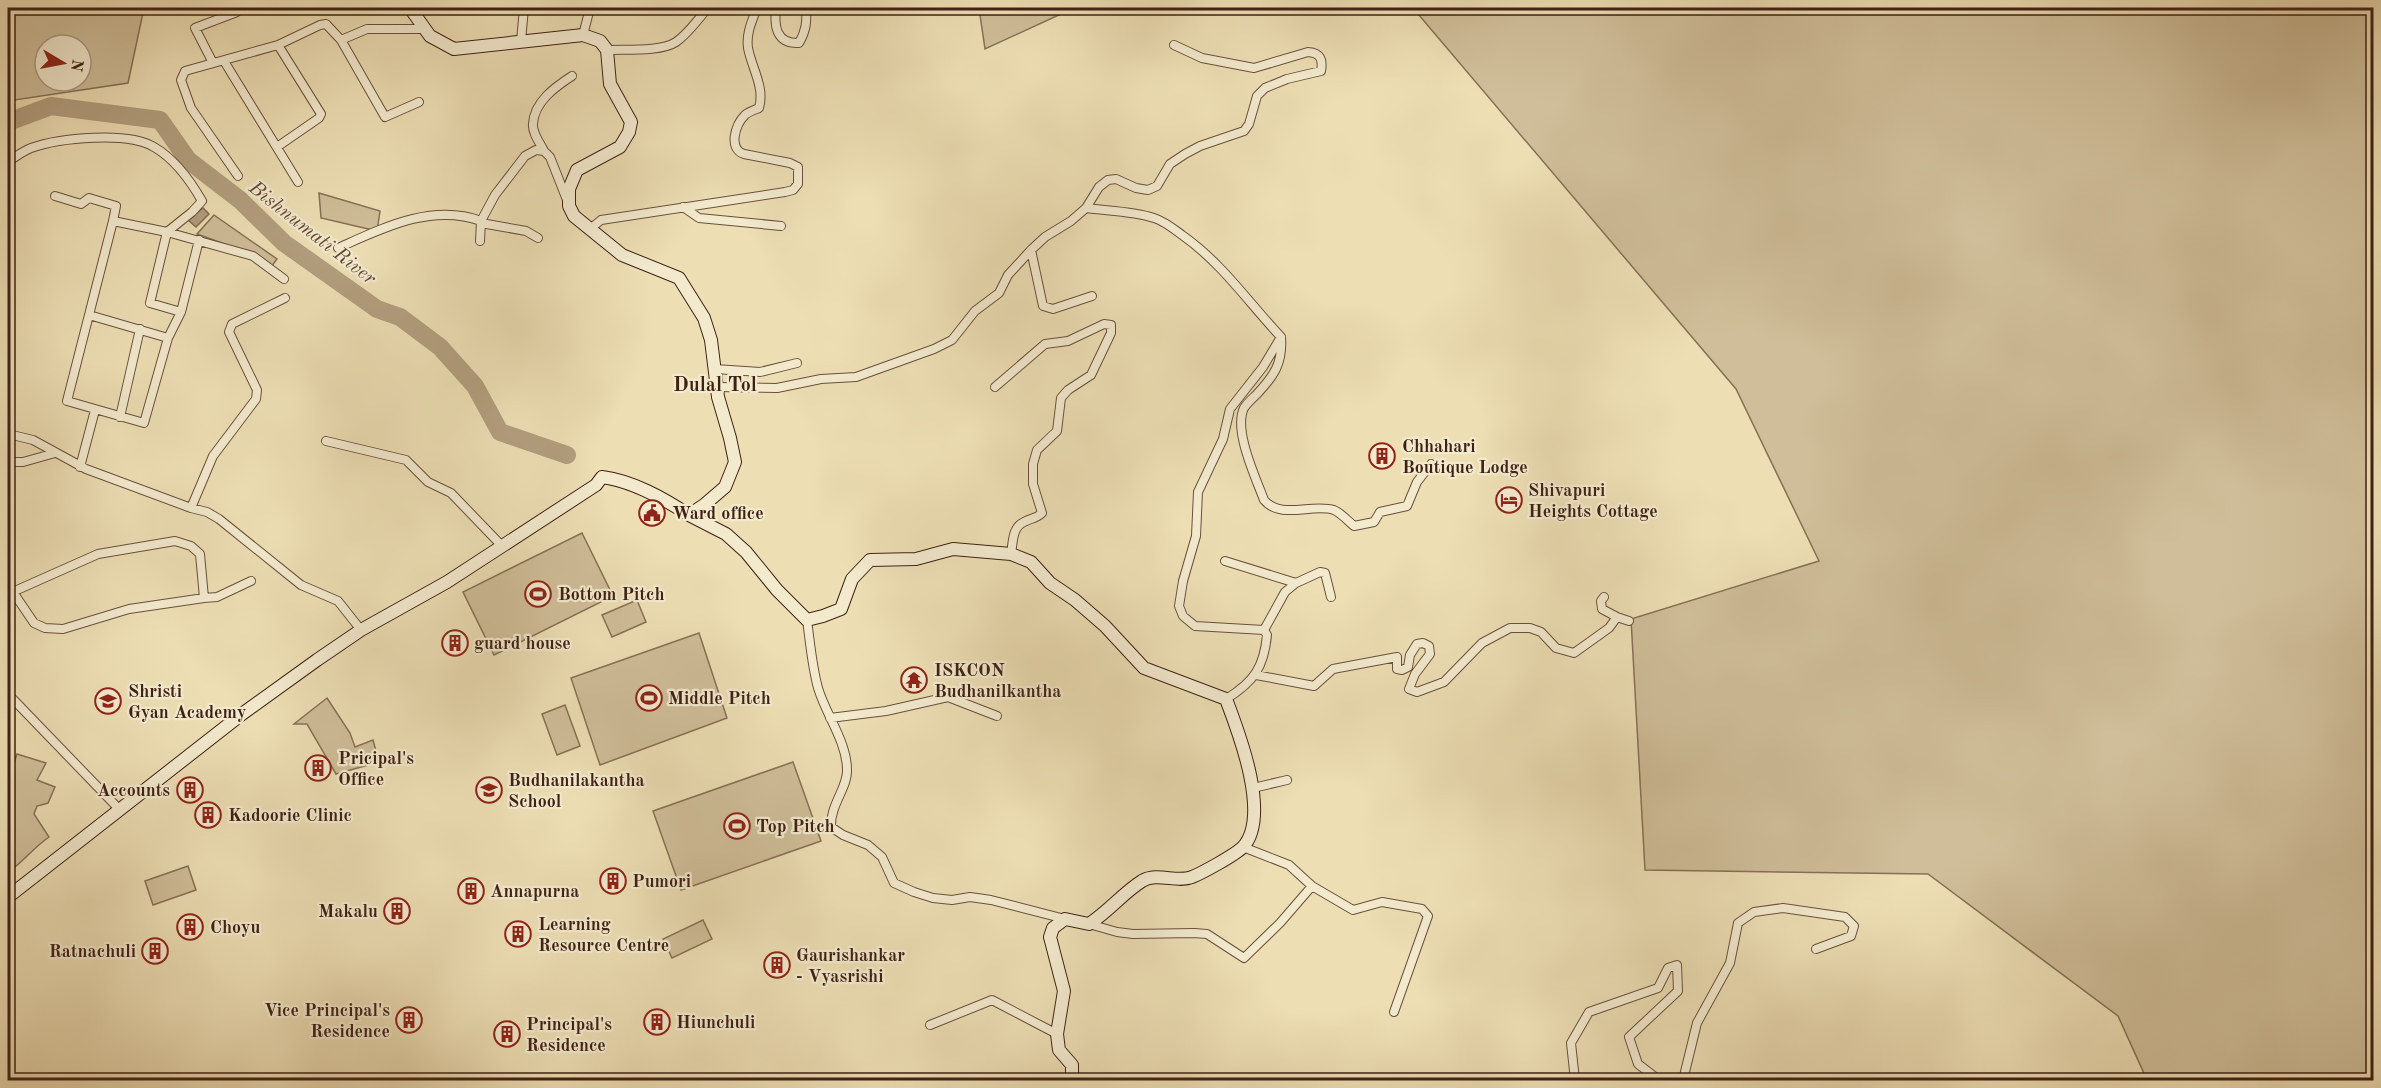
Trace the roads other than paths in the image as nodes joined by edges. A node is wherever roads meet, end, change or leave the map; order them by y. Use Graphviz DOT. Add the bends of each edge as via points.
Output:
graph roads {
  1 [pos="410,8"];
  2 [pos="524,8"];
  3 [pos="590,8"];
  4 [pos="708,8"];
  5 [pos="757,8"];
  6 [pos="776,8"];
  7 [pos="806,8"];
  8 [pos="237,12"];
  9 [pos="424,29"];
  10 [pos="583,36"];
  11 [pos="341,39"];
  12 [pos="521,40"];
  13 [pos="278,45"];
  14 [pos="1174,45"];
  15 [pos="607,50"];
  16 [pos="224,61"];
  17 [pos="213,63"];
  18 [pos="572,76"];
  19 [pos="419,102"];
  20 [pos="277,147"];
  21 [pos="544,151"];
  22 [pos="8,162"];
  23 [pos="238,176"];
  24 [pos="298,182"];
  25 [pos="55,196"];
  26 [pos="569,206"];
  27 [pos="683,207"];
  28 [pos="1086,208"];
  29 [pos="113,221"];
  30 [pos="481,222"];
  31 [pos="781,226"];
  32 [pos="590,229"];
  33 [pos="167,232"];
  34 [pos="538,238"];
  35 [pos="200,240"];
  36 [pos="480,242"];
  37 [pos="338,248"];
  38 [pos="1031,250"];
  39 [pos="284,279"];
  40 [pos="1092,296"];
  41 [pos="285,298"];
  42 [pos="181,312"];
  43 [pos="89,315"];
  44 [pos="140,329"];
  45 [pos="168,338"];
  46 [pos="1281,338"];
  47 [pos="797,363"];
  48 [pos="715,369"];
  49 [pos="717,387"];
  50 [pos="995,387"];
  51 [pos="95,410"];
  52 [pos="120,417"];
  53 [pos="8,434"];
  54 [pos="326,441"];
  55 [pos="55,453"];
  56 [pos="8,462"];
  57 [pos="1431,464"];
  58 [pos="80,467"];
  59 [pos="191,508"];
  60 [pos="689,515"];
  61 [pos="502,546"];
  62 [pos="1011,554"];
  63 [pos="1226,561"];
  64 [pos="251,581"];
  65 [pos="1296,583"];
  66 [pos="10,593"];
  67 [pos="1331,597"];
  68 [pos="1604,597"];
  69 [pos="204,598"];
  70 [pos="1617,617"];
  71 [pos="807,620"];
  72 [pos="1629,621"];
  73 [pos="361,630"];
  74 [pos="1264,630"];
  75 [pos="1256,675"];
  76 [pos="8,694"];
  77 [pos="1226,699"];
  78 [pos="998,716"];
  79 [pos="830,718"];
  80 [pos="1287,780"];
  81 [pos="1253,788"];
  82 [pos="120,810"];
  83 [pos="1243,847"];
  84 [pos="1312,886"];
  85 [pos="8,897"];
  86 [pos="1065,919"];
  87 [pos="1089,924"];
  88 [pos="1816,949"];
  89 [pos="1394,1012"];
  90 [pos="930,1025"];
  91 [pos="1057,1034"];
  92 [pos="1072,1080"];
  93 [pos="1575,1080"];
  94 [pos="1659,1080"];
  95 [pos="1683,1080"];
  1 -- 9 [label="street"];
  2 -- 12 [label="street"];
  3 -- 10 [label="street"];
  4 -- 15 [label="street" via="675,43"];
  5 -- 27 [label="street" via="748,41 760,102 759,108 742,120 734,148 798,167 798,184 785,192"];
  6 -- 7 [label="street" via="776,29 790,44 799,43 805,33"];
  8 -- 17 [label="street" via="195,28"];
  9 -- 11 [label="street" via="367,29"];
  9 -- 12 [label="street" via="454,49"];
  10 -- 12 [label="street"];
  10 -- 15 [label="street" via="600,40"];
  11 -- 13 [label="street" via="326,24"];
  11 -- 19 [label="street" via="385,117"];
  13 -- 16 [label="street"];
  13 -- 20 [label="street" via="321,114"];
  14 -- 28 [label="street" via="1202,58 1254,68 1315,53 1321,57 1321,71 1265,88 1257,96 1250,124 1244,131 1200,146 1170,164 1157,186 1148,190 1108,180"];
  15 -- 26 [label="street" via="610,84 631,122 629,132 620,147 577,170 568,189"];
  16 -- 17 [label="street"];
  16 -- 20 [label="street"];
  17 -- 23 [label="street" via="185,71 181,80 191,108"];
  18 -- 21 [label="street" via="551,89 533,123"];
  20 -- 24 [label="street"];
  21 -- 26 [label="street"];
  21 -- 30 [label="street" via="536,150 525,156 495,195"];
  22 -- 33 [label="street" via="32,148 80,138 152,145 173,161 202,201"];
  25 -- 29 [label="street" via="81,204 88,198 116,206"];
  26 -- 32 [label="street" via="574,216"];
  27 -- 31 [label="street" via="699,218"];
  27 -- 32 [label="street" via="601,220"];
  28 -- 38 [label="street"];
  28 -- 46 [label="street" via="1156,219 1203,249"];
  29 -- 33 [label="street"];
  29 -- 43 [label="street"];
  30 -- 34 [label="street" via="526,231"];
  30 -- 36 [label="street"];
  30 -- 37 [label="street" via="466,215 430,215 403,220"];
  32 -- 48 [label="street" via="622,255 679,278 704,318"];
  33 -- 35 [label="street"];
  33 -- 42 [label="street" via="150,303"];
  35 -- 39 [label="street" via="253,256"];
  35 -- 42 [label="street"];
  38 -- 40 [label="street" via="1042,306 1053,309"];
  38 -- 49 [label="street" via="1008,275 999,293 975,311 952,340 934,349 856,377 777,388"];
  41 -- 59 [label="street" via="230,328 257,390 256,399 213,456"];
  42 -- 45 [label="street"];
  43 -- 44 [label="street"];
  43 -- 51 [label="street" via="68,401"];
  44 -- 45 [label="street"];
  44 -- 52 [label="street"];
  45 -- 52 [label="street" via="144,423"];
  46 -- 57 [label="street" via="1278,366 1244,408 1241,436 1270,507 1335,511 1354,526 1374,522 1380,512 1407,506 1417,482"];
  46 -- 74 [label="street" via="1230,409 1222,439 1198,492 1196,536 1179,606 1183,616 1195,626"];
  47 -- 48 [label="street" via="760,372"];
  48 -- 49 [label="street"];
  49 -- 60 [label="street" via="735,462 725,487"];
  50 -- 62 [label="street" via="1045,344 1068,341 1104,324 1111,325 1091,375 1061,398 1057,431 1037,450 1033,484 1042,513 1015,529"];
  51 -- 52 [label="street"];
  51 -- 58 [label="street"];
  53 -- 55 [label="street" via="33,440"];
  54 -- 61 [label="street" via="406,460 428,482 451,493"];
  55 -- 56 [label="street"];
  55 -- 58 [label="street"];
  58 -- 59 [label="street"];
  59 -- 73 [label="street" via="207,512 226,524 301,585 338,601"];
  60 -- 61 [label="street" via="644,490 603,477"];
  60 -- 71 [label="street" via="726,534"];
  61 -- 73 [label="street"];
  62 -- 71 [label="street" via="952,549 916,559 870,560 852,579 840,609"];
  62 -- 77 [label="street" via="1031,562 1050,583 1105,626 1144,668"];
  63 -- 65 [label="street"];
  64 -- 69 [label="street" via="217,597"];
  65 -- 67 [label="street" via="1325,573"];
  65 -- 74 [label="street" via="1281,598"];
  66 -- 69 [label="street" via="34,623 63,629 129,609"];
  66 -- 69 [label="street" via="98,554 175,541 200,554"];
  68 -- 70 [label="street" via="1602,609"];
  70 -- 72 [label="street"];
  70 -- 75 [label="street" via="1609,628 1574,653 1556,648 1541,632 1510,628 1482,644 1444,682 1417,692 1409,689 1430,654 1429,646 1423,643 1417,644 1408,667 1402,670 1397,669 1397,657 1333,669 1314,686"];
  71 -- 79 [label="street" via="818,688"];
  73 -- 82 [label="street" via="242,714"];
  74 -- 75 [label="street" via="1266,649"];
  75 -- 77 [label="street"];
  76 -- 82 [label="street"];
  77 -- 81 [label="street"];
  78 -- 79 [label="street" via="948,697"];
  79 -- 86 [label="street" via="848,773 830,818 831,827 868,845 882,857 894,883 933,898 970,897"];
  80 -- 81 [label="street"];
  81 -- 83 [label="street" via="1255,821"];
  82 -- 85 [label="street"];
  83 -- 84 [label="street" via="1289,865"];
  83 -- 87 [label="street" via="1189,879 1144,880"];
  84 -- 87 [label="street" via="1244,958 1207,934 1133,934"];
  84 -- 89 [label="street" via="1353,910 1382,902 1422,909 1428,916"];
  86 -- 87 [label="street"];
  86 -- 91 [label="street" via="1053,928 1050,937 1064,991"];
  88 -- 95 [label="street" via="1851,936 1854,926 1845,917 1784,908 1754,912 1738,923 1730,963 1697,1023"];
  90 -- 91 [label="street" via="992,1000"];
  91 -- 92 [label="street" via="1059,1050 1072,1065"];
  93 -- 94 [label="street" via="1571,1043 1589,1012 1658,988 1668,968 1677,965 1678,991 1629,1037 1638,1064"];
}
